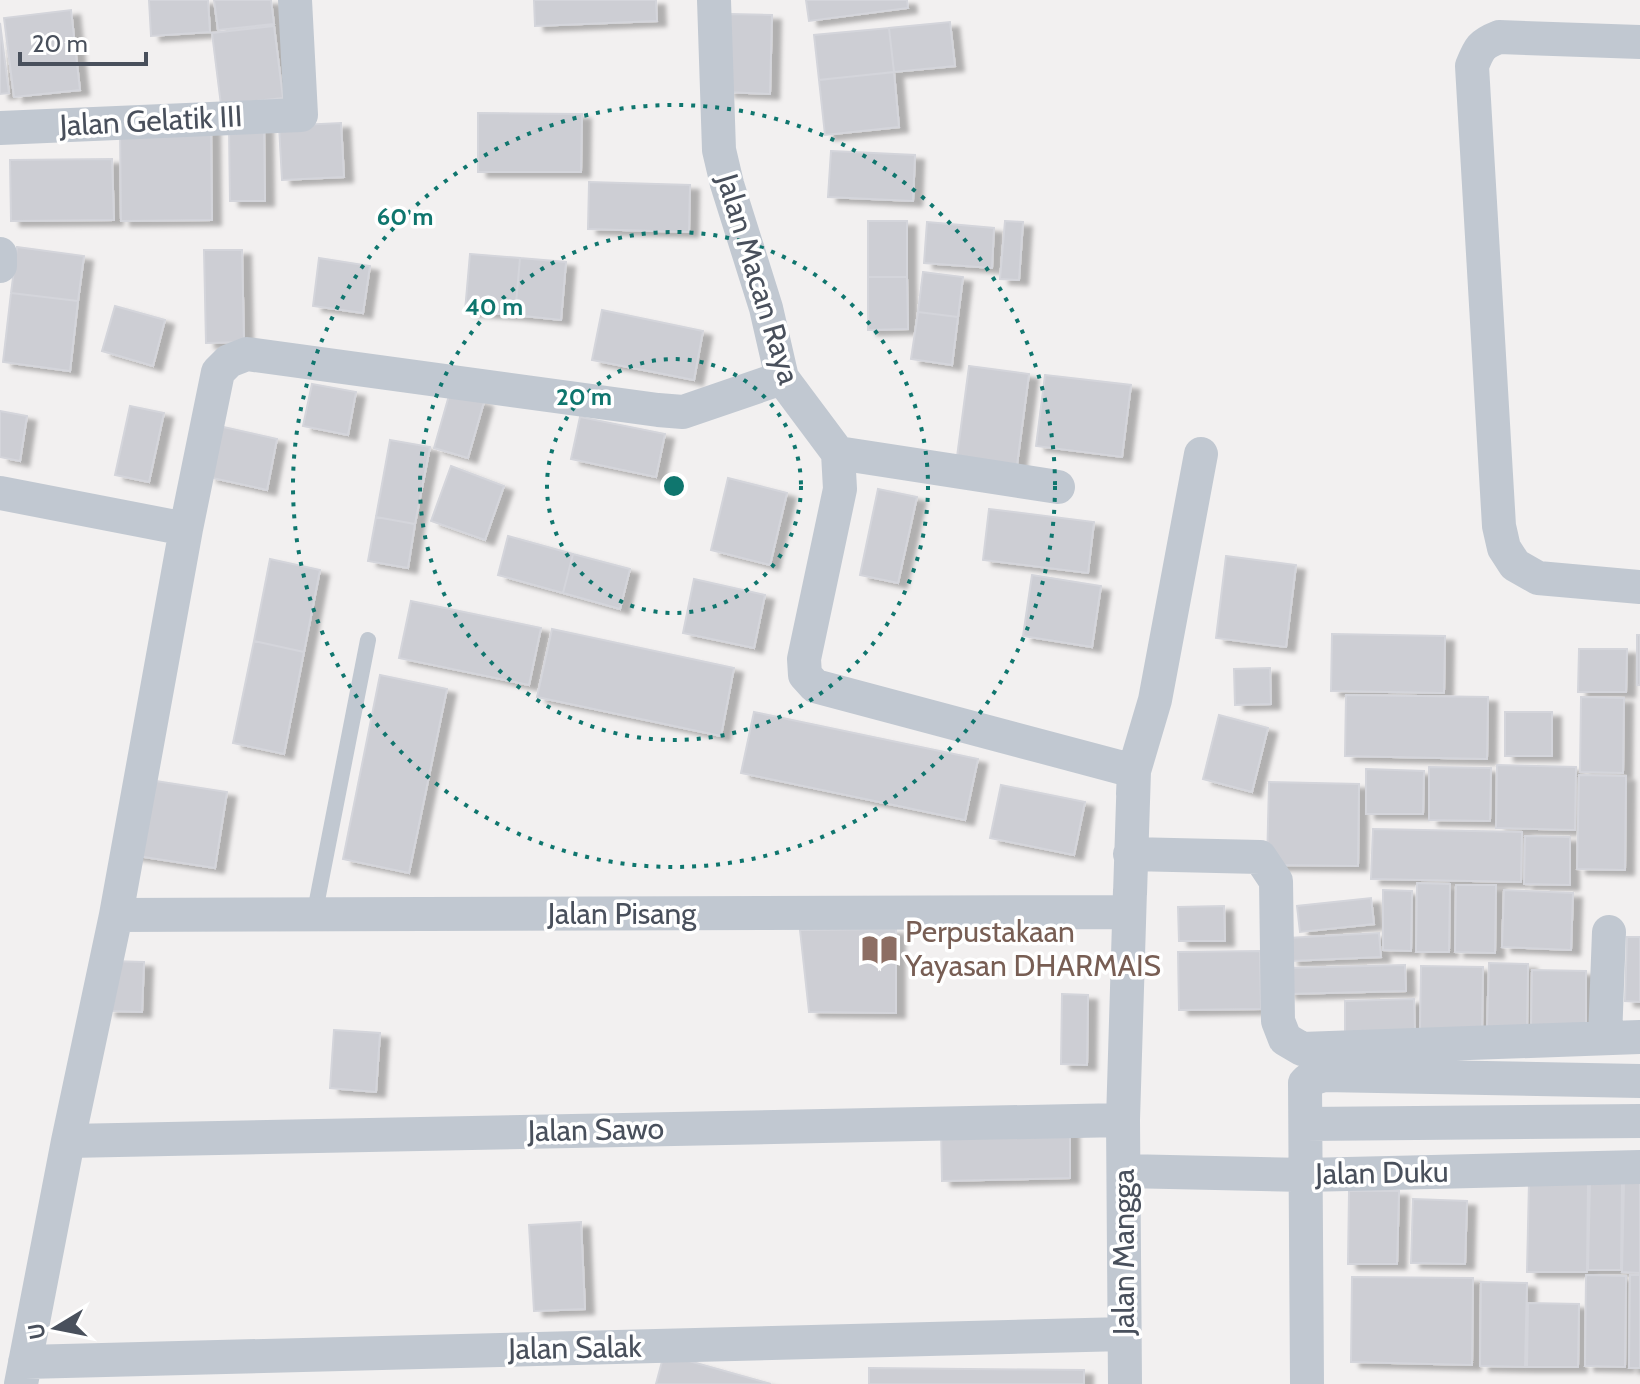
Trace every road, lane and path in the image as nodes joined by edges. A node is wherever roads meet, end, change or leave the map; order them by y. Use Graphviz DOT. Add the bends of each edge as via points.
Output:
graph roads {
  1 [pos="295,0"];
  2 [pos="714,0"];
  3 [pos="1640,42"];
  4 [pos="0,128"];
  5 [pos="0,254"];
  6 [pos="0,266"];
  7 [pos="782,378"];
  8 [pos="838,453"];
  9 [pos="1201,454"];
  10 [pos="1058,487"];
  11 [pos="0,493"];
  12 [pos="186,529"];
  13 [pos="1640,587"];
  14 [pos="368,640"];
  15 [pos="1134,771"];
  16 [pos="1130,854"];
  17 [pos="1129,903"];
  18 [pos="116,915"];
  19 [pos="314,916"];
  20 [pos="1609,932"];
  21 [pos="1640,1037"];
  22 [pos="1605,1038"];
  23 [pos="1640,1081"];
  24 [pos="1123,1120"];
  25 [pos="1640,1121"];
  26 [pos="1306,1124"];
  27 [pos="68,1141"];
  28 [pos="1640,1167"];
  29 [pos="1124,1171"];
  30 [pos="1305,1175"];
  31 [pos="1125,1334"];
  32 [pos="23,1373"];
  33 [pos="1125,1384"];
  34 [pos="1307,1384"];
  1 -- 4 [label="street, Jalan Gelatik III" via="301,115"];
  2 -- 7 [label="street, Jalan Macan Raya" via="719,150"];
  3 -- 13 [label="street" via="1499,37 1478,50 1472,66 1504,548 1515,565 1538,578"];
  5 -- 6 [label="street"];
  7 -- 8 [label="street, Jalan Macan Raya"];
  7 -- 12 [label="street" via="683,412 247,354 218,372"];
  8 -- 10 [label="street"];
  8 -- 15 [label="street" via="840,489 804,659 805,675 815,686"];
  9 -- 15 [label="street" via="1155,700"];
  11 -- 12 [label="street"];
  12 -- 18 [label="street"];
  14 -- 19 [label="lane"];
  15 -- 16 [label="street"];
  15 -- 17 [label="street"];
  16 -- 17 [label="street"];
  16 -- 22 [label="street" via="1260,857 1276,881 1278,1021 1285,1039 1302,1049"];
  17 -- 19 [label="street, Jalan Pisang"];
  17 -- 24 [label="street"];
  18 -- 19 [label="street, Jalan Pisang"];
  18 -- 27 [label="street"];
  20 -- 22 [label="street"];
  21 -- 22 [label="street"];
  23 -- 26 [label="street" via="1324,1075 1305,1083"];
  24 -- 27 [label="street, Jalan Sawo"];
  24 -- 29 [label="street, Jalan Mangga"];
  25 -- 26 [label="street"];
  26 -- 30 [label="street"];
  27 -- 32 [label="street"];
  28 -- 30 [label="street, Jalan Duku"];
  29 -- 30 [label="street, Jalan Duku"];
  29 -- 31 [label="street, Jalan Mangga"];
  30 -- 34 [label="street"];
  31 -- 32 [label="street, Jalan Salak"];
  31 -- 33 [label="street, Jalan Mangga"];
}
